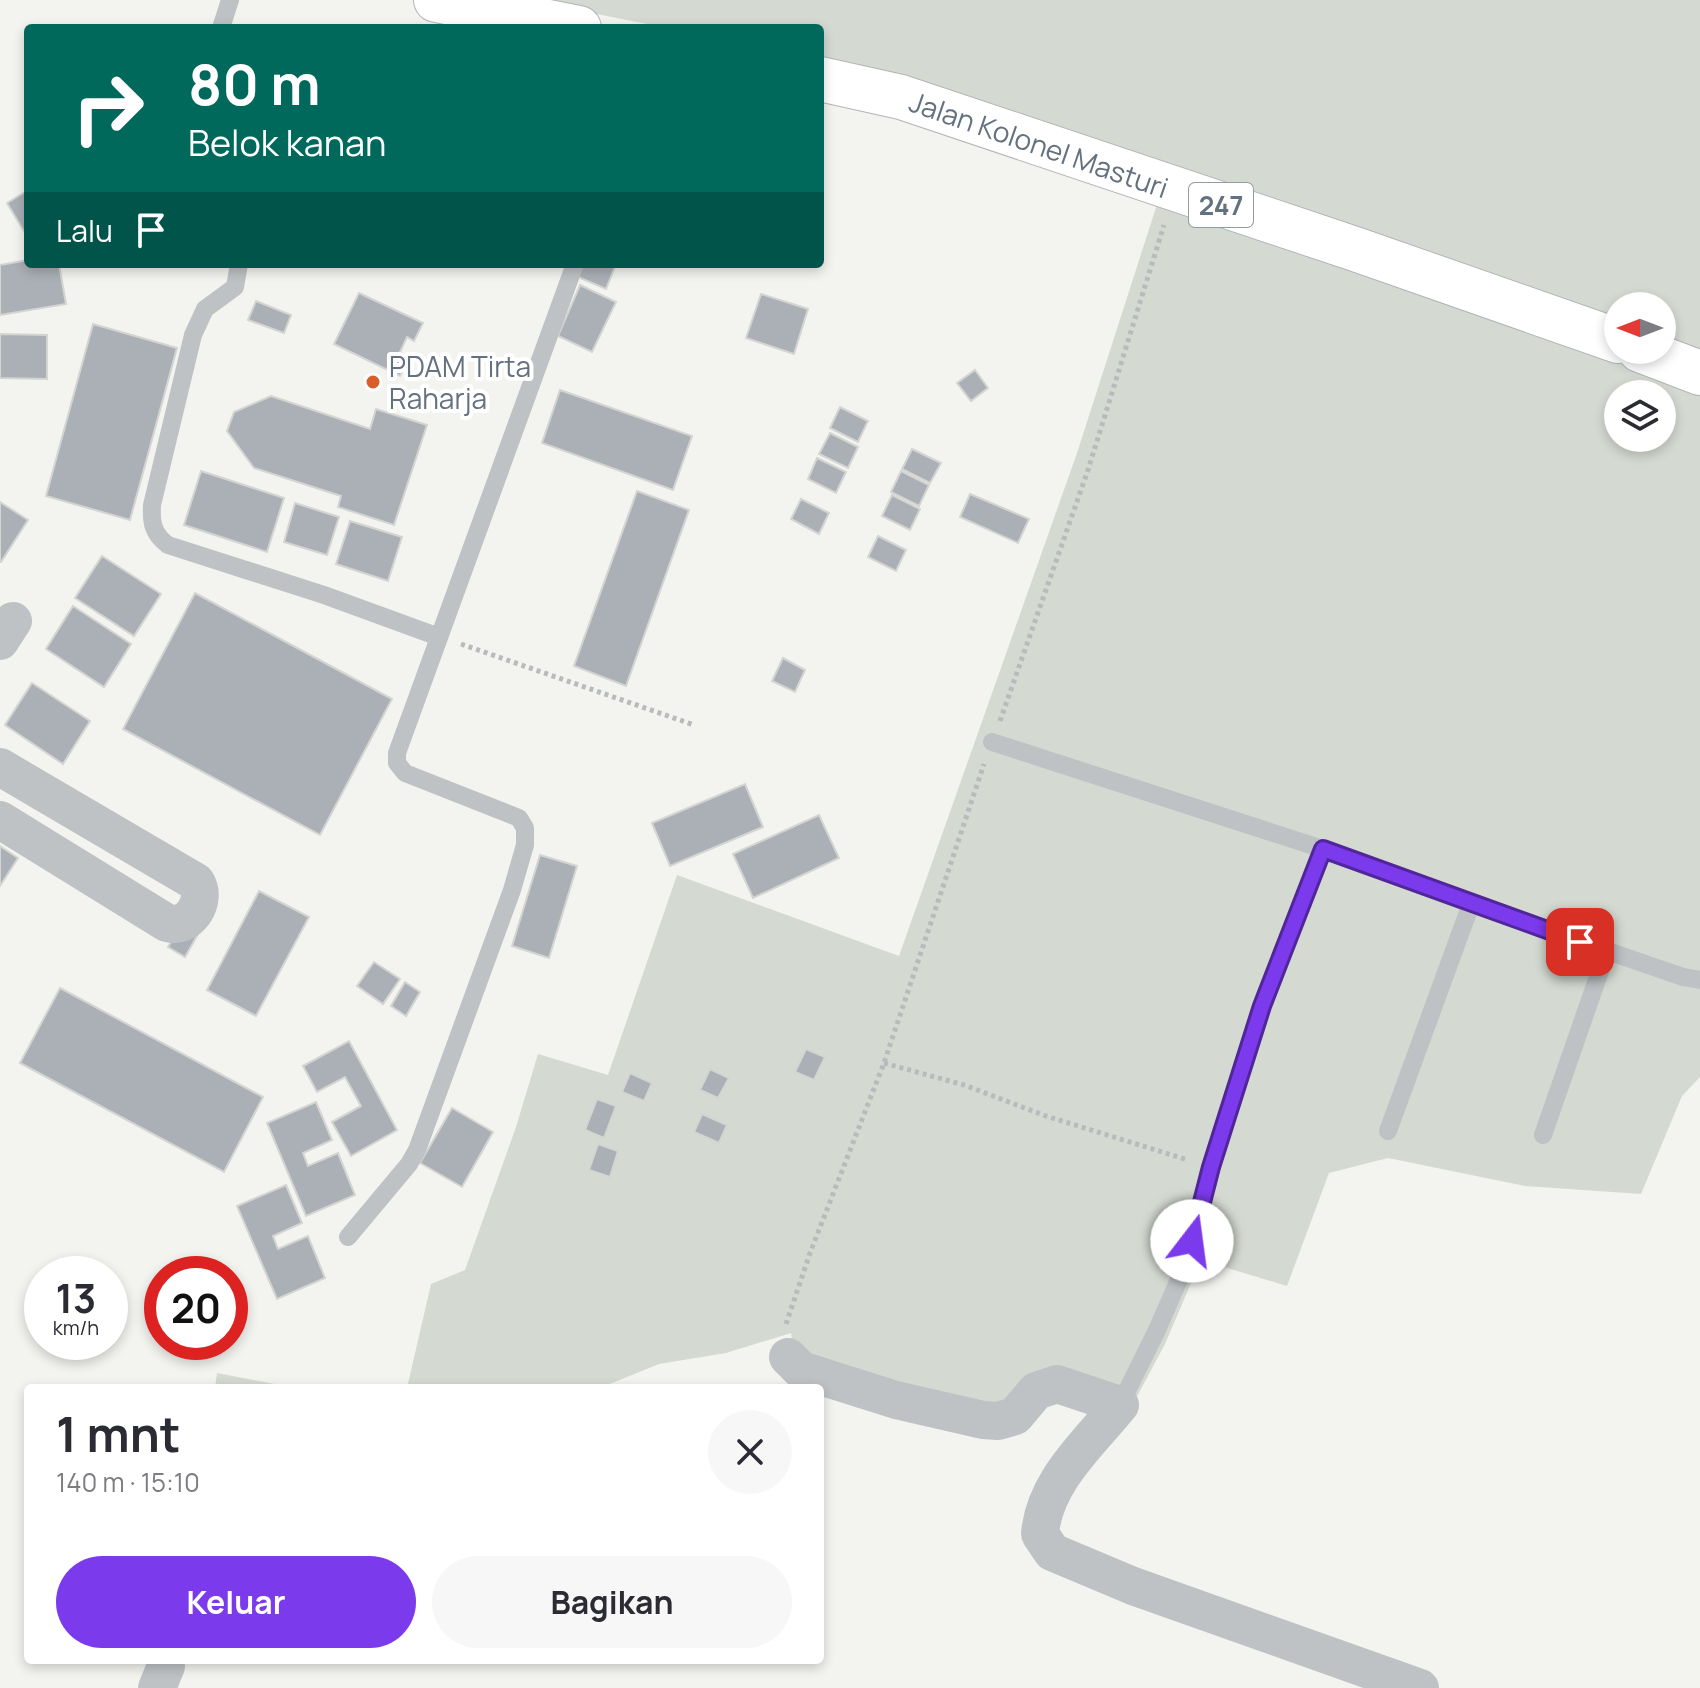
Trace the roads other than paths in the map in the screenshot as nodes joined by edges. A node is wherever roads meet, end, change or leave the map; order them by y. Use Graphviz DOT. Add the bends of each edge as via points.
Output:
graph roads {
  1 [pos="230,0"];
  2 [pos="436,0"];
  3 [pos="222,24"];
  4 [pos="559,24"];
  5 [pos="824,80"];
  6 [pos="238,268"];
  7 [pos="574,268"];
  8 [pos="1604,336"];
  9 [pos="1676,364"];
  10 [pos="1700,373"];
  11 [pos="439,637"];
  12 [pos="992,742"];
  13 [pos="0,767"];
  14 [pos="0,820"];
  15 [pos="1323,849"];
  16 [pos="1471,904"];
  17 [pos="1607,951"];
  18 [pos="1700,980"];
  19 [pos="1388,1131"];
  20 [pos="1543,1135"];
  21 [pos="348,1237"];
  22 [pos="788,1357"];
  23 [pos="1120,1405"];
  24 [pos="1420,1688"];
  1 -- 3 [label="lane"];
  2 -- 4 [label="main road"];
  5 -- 8 [label="main road, Jalan Kolonel Masturi / 247" via="901,97"];
  6 -- 11 [label="lane" via="235,287 205,309 193,335 152,505 157,536 168,545"];
  7 -- 11 [label="lane"];
  9 -- 10 [label="main road"];
  11 -- 21 [label="lane" via="397,763 405,773 519,818 525,845 417,1150"];
  12 -- 15 [label="lane"];
  13 -- 14 [label="street" via="196,882 199,903 190,919 167,923"];
  15 -- 16 [label="lane"];
  15 -- 23 [label="lane" via="1262,1006 1185,1266"];
  16 -- 17 [label="lane"];
  16 -- 19 [label="lane"];
  17 -- 18 [label="lane"];
  17 -- 20 [label="lane"];
  22 -- 23 [label="street" via="801,1370 983,1420 1015,1416 1036,1391 1057,1384"];
  23 -- 24 [label="street" via="1053,1487 1044,1506 1040,1534 1052,1552"];
}
